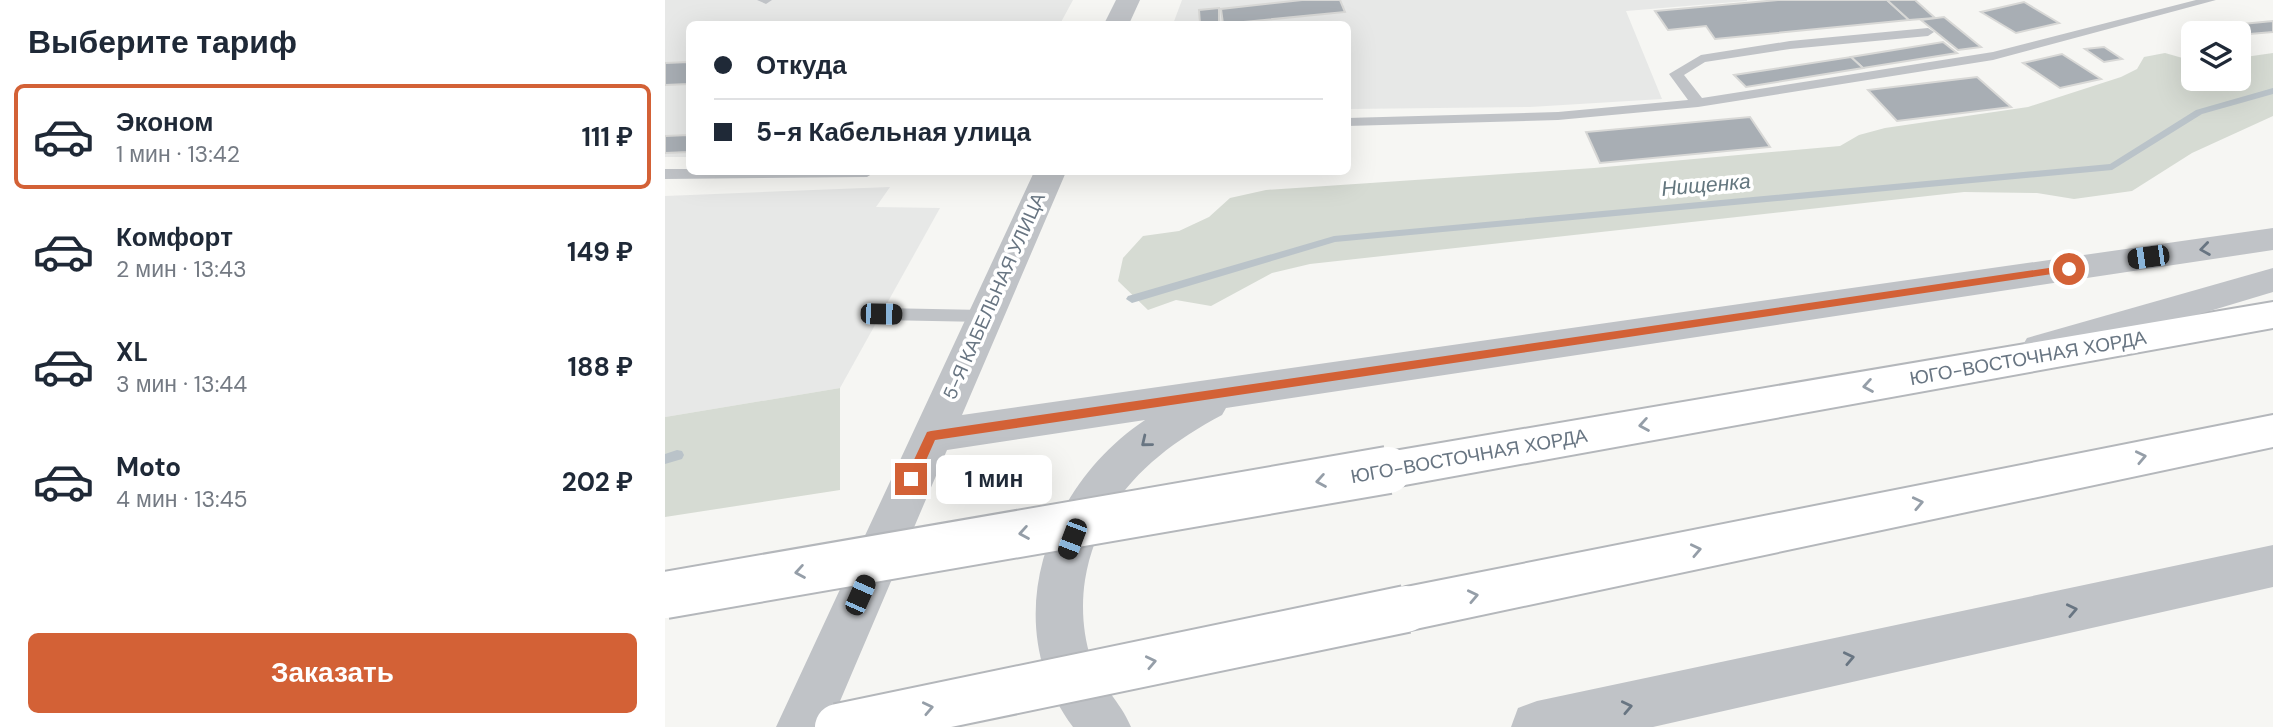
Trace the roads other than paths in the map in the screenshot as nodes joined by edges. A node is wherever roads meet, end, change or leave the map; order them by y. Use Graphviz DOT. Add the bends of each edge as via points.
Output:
graph roads {
  1 [pos="1128,0"];
  2 [pos="2210,0"];
  3 [pos="1118,21"];
  4 [pos="1928,32"];
  5 [pos="1698,103"];
  6 [pos="1351,122"];
  7 [pos="665,174"];
  8 [pos="686,174"];
  9 [pos="1049,175"];
  10 [pos="2273,239"];
  11 [pos="2273,280"];
  12 [pos="881,314"];
  13 [pos="2273,315"];
  14 [pos="984,316"];
  15 [pos="1963,370"];
  16 [pos="1274,385"];
  17 [pos="2273,431"];
  18 [pos="931,436"];
  19 [pos="2220,441"];
  20 [pos="2273,442"];
  21 [pos="2273,566"];
  22 [pos="665,595"];
  23 [pos="802,727"];
  24 [pos="838,727"];
  25 [pos="1105,727"];
  26 [pos="1537,727"];
  1 -- 3 [label="street"];
  2 -- 5 [label="lane" via="1993,56"];
  4 -- 5 [label="lane" via="1700,59 1676,74"];
  5 -- 6 [label="lane" via="1558,116"];
  7 -- 8 [label="lane"];
  9 -- 14 [label="street, 5-Я КАБЕЛЬНАЯ УЛИЦА"];
  10 -- 16 [label="street, one-way"];
  11 -- 15 [label="street"];
  12 -- 14 [label="lane"];
  13 -- 15 [label="main road, ЮГО-ВОСТОЧНАЯ ХОРДА"];
  14 -- 18 [label="street, 5-Я КАБЕЛЬНАЯ УЛИЦА"];
  15 -- 22 [label="main road, ЮГО-ВОСТОЧНАЯ ХОРДА, one-way, bridge"];
  16 -- 18 [label="street"];
  16 -- 25 [label="street, one-way" via="1208,404 1147,440 1113,473 1078,522 1057,590 1057,626 1065,662 1080,695"];
  17 -- 19 [label="main road"];
  18 -- 23 [label="street, 5-Я КАБЕЛЬНАЯ УЛИЦА"];
  19 -- 20 [label="street"];
  24 -- 19 [label="main road, one-way, bridge"];
  26 -- 21 [label="street, one-way"];
}
